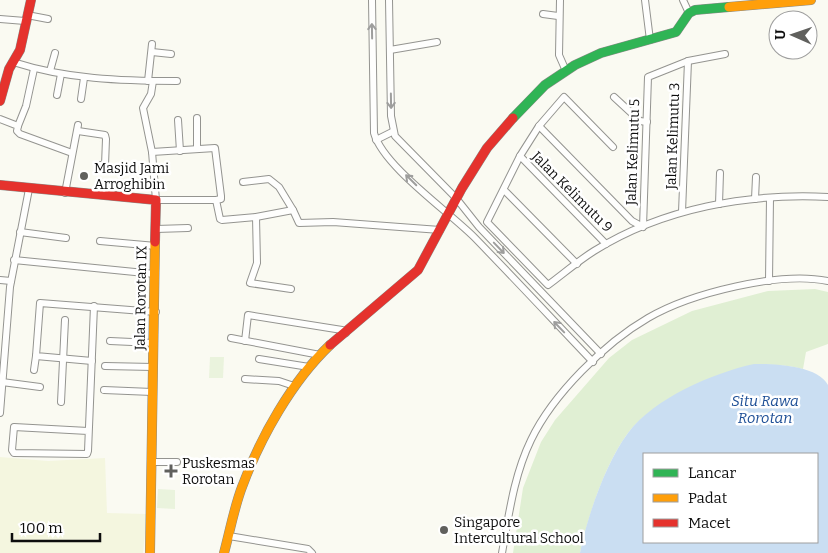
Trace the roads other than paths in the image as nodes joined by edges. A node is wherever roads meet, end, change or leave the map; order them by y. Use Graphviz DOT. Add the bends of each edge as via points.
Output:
graph roads {
  1 [pos="31,0"];
  2 [pos="372,0"];
  3 [pos="389,0"];
  4 [pos="560,0"];
  5 [pos="646,0"];
  6 [pos="683,0"];
  7 [pos="811,0"];
  8 [pos="724,3"];
  9 [pos="543,14"];
  10 [pos="689,14"];
  11 [pos="558,16"];
  12 [pos="26,18"];
  13 [pos="0,19"];
  14 [pos="48,19"];
  15 [pos="650,40"];
  16 [pos="437,42"];
  17 [pos="152,44"];
  18 [pos="390,50"];
  19 [pos="152,52"];
  20 [pos="55,53"];
  21 [pos="171,54"];
  22 [pos="724,54"];
  23 [pos="688,61"];
  24 [pos="13,62"];
  25 [pos="34,69"];
  26 [pos="565,69"];
  27 [pos="50,71"];
  28 [pos="61,74"];
  29 [pos="84,78"];
  30 [pos="150,81"];
  31 [pos="177,81"];
  32 [pos="57,95"];
  33 [pos="614,97"];
  34 [pos="81,99"];
  35 [pos="0,101"];
  36 [pos="197,118"];
  37 [pos="0,119"];
  38 [pos="178,120"];
  39 [pos="647,122"];
  40 [pos="18,126"];
  41 [pos="539,126"];
  42 [pos="392,132"];
  43 [pos="376,140"];
  44 [pos="613,147"];
  45 [pos="197,149"];
  46 [pos="180,151"];
  47 [pos="152,152"];
  48 [pos="72,153"];
  49 [pos="520,156"];
  50 [pos="100,165"];
  51 [pos="720,173"];
  52 [pos="756,176"];
  53 [pos="243,182"];
  54 [pos="0,186"];
  55 [pos="29,189"];
  56 [pos="504,190"];
  57 [pos="65,193"];
  58 [pos="828,197"];
  59 [pos="456,198"];
  60 [pos="770,198"];
  61 [pos="156,200"];
  62 [pos="216,200"];
  63 [pos="755,200"];
  64 [pos="718,204"];
  65 [pos="293,210"];
  66 [pos="682,212"];
  67 [pos="446,214"];
  68 [pos="256,217"];
  69 [pos="478,227"];
  70 [pos="188,228"];
  71 [pos="156,229"];
  72 [pos="435,230"];
  73 [pos="20,232"];
  74 [pos="472,235"];
  75 [pos="66,238"];
  76 [pos="100,241"];
  77 [pos="606,244"];
  78 [pos="156,246"];
  79 [pos="14,260"];
  80 [pos="577,264"];
  81 [pos="155,274"];
  82 [pos="11,278"];
  83 [pos="0,280"];
  84 [pos="769,281"];
  85 [pos="828,281"];
  86 [pos="291,289"];
  87 [pos="94,306"];
  88 [pos="156,312"];
  89 [pos="65,320"];
  90 [pos="344,331"];
  91 [pos="231,338"];
  92 [pos="110,340"];
  93 [pos="245,341"];
  94 [pos="154,343"];
  95 [pos="601,354"];
  96 [pos="320,355"];
  97 [pos="36,356"];
  98 [pos="62,358"];
  99 [pos="260,359"];
  100 [pos="92,361"];
  101 [pos="593,362"];
  102 [pos="104,366"];
  103 [pos="154,367"];
  104 [pos="309,367"];
  105 [pos="34,370"];
  106 [pos="245,379"];
  107 [pos="2,382"];
  108 [pos="294,386"];
  109 [pos="40,387"];
  110 [pos="104,390"];
  111 [pos="152,392"];
  112 [pos="60,402"];
  113 [pos="0,413"];
  114 [pos="88,431"];
  115 [pos="153,462"];
  116 [pos="177,462"];
  117 [pos="229,536"];
  118 [pos="150,553"];
  119 [pos="224,553"];
  120 [pos="312,553"];
  121 [pos="502,553"];
  1 -- 12 [label="street"];
  43 -- 2 [label="street, one-way"];
  3 -- 18 [label="street"];
  4 -- 11 [label="street"];
  5 -- 15 [label="street"];
  6 -- 10 [label="street"];
  7 -- 8 [label="street"];
  8 -- 10 [label="street"];
  9 -- 11 [label="street"];
  10 -- 15 [label="street" via="678,31"];
  11 -- 26 [label="street" via="559,55"];
  12 -- 13 [label="street"];
  12 -- 14 [label="street"];
  12 -- 24 [label="street" via="20,50"];
  15 -- 26 [label="street" via="601,53"];
  16 -- 18 [label="street"];
  17 -- 19 [label="street"];
  18 -- 42 [label="street, one-way"];
  19 -- 21 [label="street"];
  19 -- 30 [label="street"];
  20 -- 27 [label="street"];
  22 -- 23 [label="street"];
  23 -- 39 [label="street, Jalan Kelimutu 5" via="648,77"];
  23 -- 66 [label="street, Jalan Kelimutu 3"];
  24 -- 25 [label="street"];
  24 -- 35 [label="street"];
  25 -- 27 [label="street"];
  25 -- 40 [label="street"];
  26 -- 59 [label="street" via="505,126 487,148"];
  27 -- 28 [label="street"];
  28 -- 29 [label="street"];
  28 -- 32 [label="street"];
  29 -- 30 [label="street"];
  29 -- 34 [label="street"];
  30 -- 31 [label="street"];
  30 -- 47 [label="street" via="151,93 143,108"];
  33 -- 39 [label="street" via="640,121"];
  36 -- 45 [label="street"];
  37 -- 40 [label="street"];
  38 -- 46 [label="street"];
  39 -- 41 [label="street, Jalan Kelimutu 5" via="643,227 632,221"];
  40 -- 48 [label="street" via="20,134"];
  41 -- 44 [label="street" via="564,97"];
  41 -- 49 [label="street"];
  42 -- 43 [label="street"];
  42 -- 59 [label="street"];
  67 -- 43 [label="street, one-way" via="388,157"];
  45 -- 46 [label="street"];
  45 -- 62 [label="street" via="216,150 221,198"];
  46 -- 47 [label="street"];
  47 -- 61 [label="street"];
  48 -- 50 [label="street" via="78,128 104,135 104,165"];
  48 -- 57 [label="street"];
  49 -- 56 [label="street"];
  49 -- 77 [label="street, Jalan Kelimutu 9"];
  51 -- 64 [label="street"];
  52 -- 63 [label="street"];
  53 -- 65 [label="street" via="269,179 279,186"];
  54 -- 55 [label="street"];
  55 -- 57 [label="street"];
  55 -- 73 [label="street"];
  56 -- 80 [label="street"];
  56 -- 80 [label="street" via="487,222 548,285"];
  57 -- 61 [label="street"];
  58 -- 60 [label="street" via="792,195"];
  59 -- 67 [label="street"];
  59 -- 69 [label="street"];
  60 -- 63 [label="street"];
  60 -- 84 [label="street"];
  61 -- 62 [label="street"];
  61 -- 71 [label="street, Jalan Rorotan IX"];
  62 -- 68 [label="street" via="222,220"];
  63 -- 64 [label="street"];
  64 -- 66 [label="street"];
  65 -- 68 [label="street"];
  65 -- 72 [label="street" via="299,223 332,222"];
  66 -- 77 [label="street"];
  67 -- 72 [label="street"];
  67 -- 74 [label="street"];
  68 -- 86 [label="street" via="257,263 250,283"];
  69 -- 74 [label="street"];
  69 -- 95 [label="street, one-way"];
  70 -- 71 [label="street"];
  71 -- 78 [label="street, Jalan Rorotan IX"];
  72 -- 90 [label="street" via="418,270"];
  73 -- 75 [label="street"];
  73 -- 79 [label="street"];
  101 -- 74 [label="street, one-way"];
  76 -- 78 [label="street"];
  77 -- 80 [label="street"];
  78 -- 81 [label="street, Jalan Rorotan IX"];
  79 -- 81 [label="street"];
  79 -- 82 [label="street"];
  81 -- 88 [label="street, Jalan Rorotan IX"];
  82 -- 83 [label="street"];
  82 -- 107 [label="street"];
  84 -- 85 [label="street"];
  84 -- 95 [label="street" via="740,285 649,317"];
  87 -- 88 [label="street"];
  87 -- 97 [label="street" via="39,304"];
  87 -- 100 [label="street"];
  88 -- 94 [label="street, Jalan Rorotan IX"];
  89 -- 98 [label="street"];
  90 -- 93 [label="street" via="248,315"];
  90 -- 96 [label="street"];
  91 -- 93 [label="street"];
  92 -- 94 [label="street"];
  93 -- 96 [label="street"];
  94 -- 103 [label="street, Jalan Rorotan IX"];
  95 -- 101 [label="street"];
  96 -- 104 [label="street"];
  97 -- 98 [label="street"];
  97 -- 105 [label="street"];
  98 -- 100 [label="street"];
  98 -- 112 [label="street"];
  99 -- 104 [label="street"];
  100 -- 114 [label="street"];
  101 -- 121 [label="street" via="550,409 531,439 514,488"];
  102 -- 103 [label="street"];
  103 -- 111 [label="street, Jalan Rorotan IX"];
  104 -- 108 [label="street"];
  106 -- 108 [label="street" via="279,381"];
  107 -- 109 [label="street"];
  107 -- 113 [label="street"];
  108 -- 117 [label="street" via="251,464"];
  110 -- 111 [label="street"];
  111 -- 115 [label="street, Jalan Rorotan IX"];
  114 -- 114 [label="street" via="14,427 12,450 14,453 86,455"];
  115 -- 116 [label="street"];
  115 -- 118 [label="street, Jalan Rorotan IX"];
  117 -- 119 [label="street"];
  117 -- 120 [label="street" via="308,549"];
}
